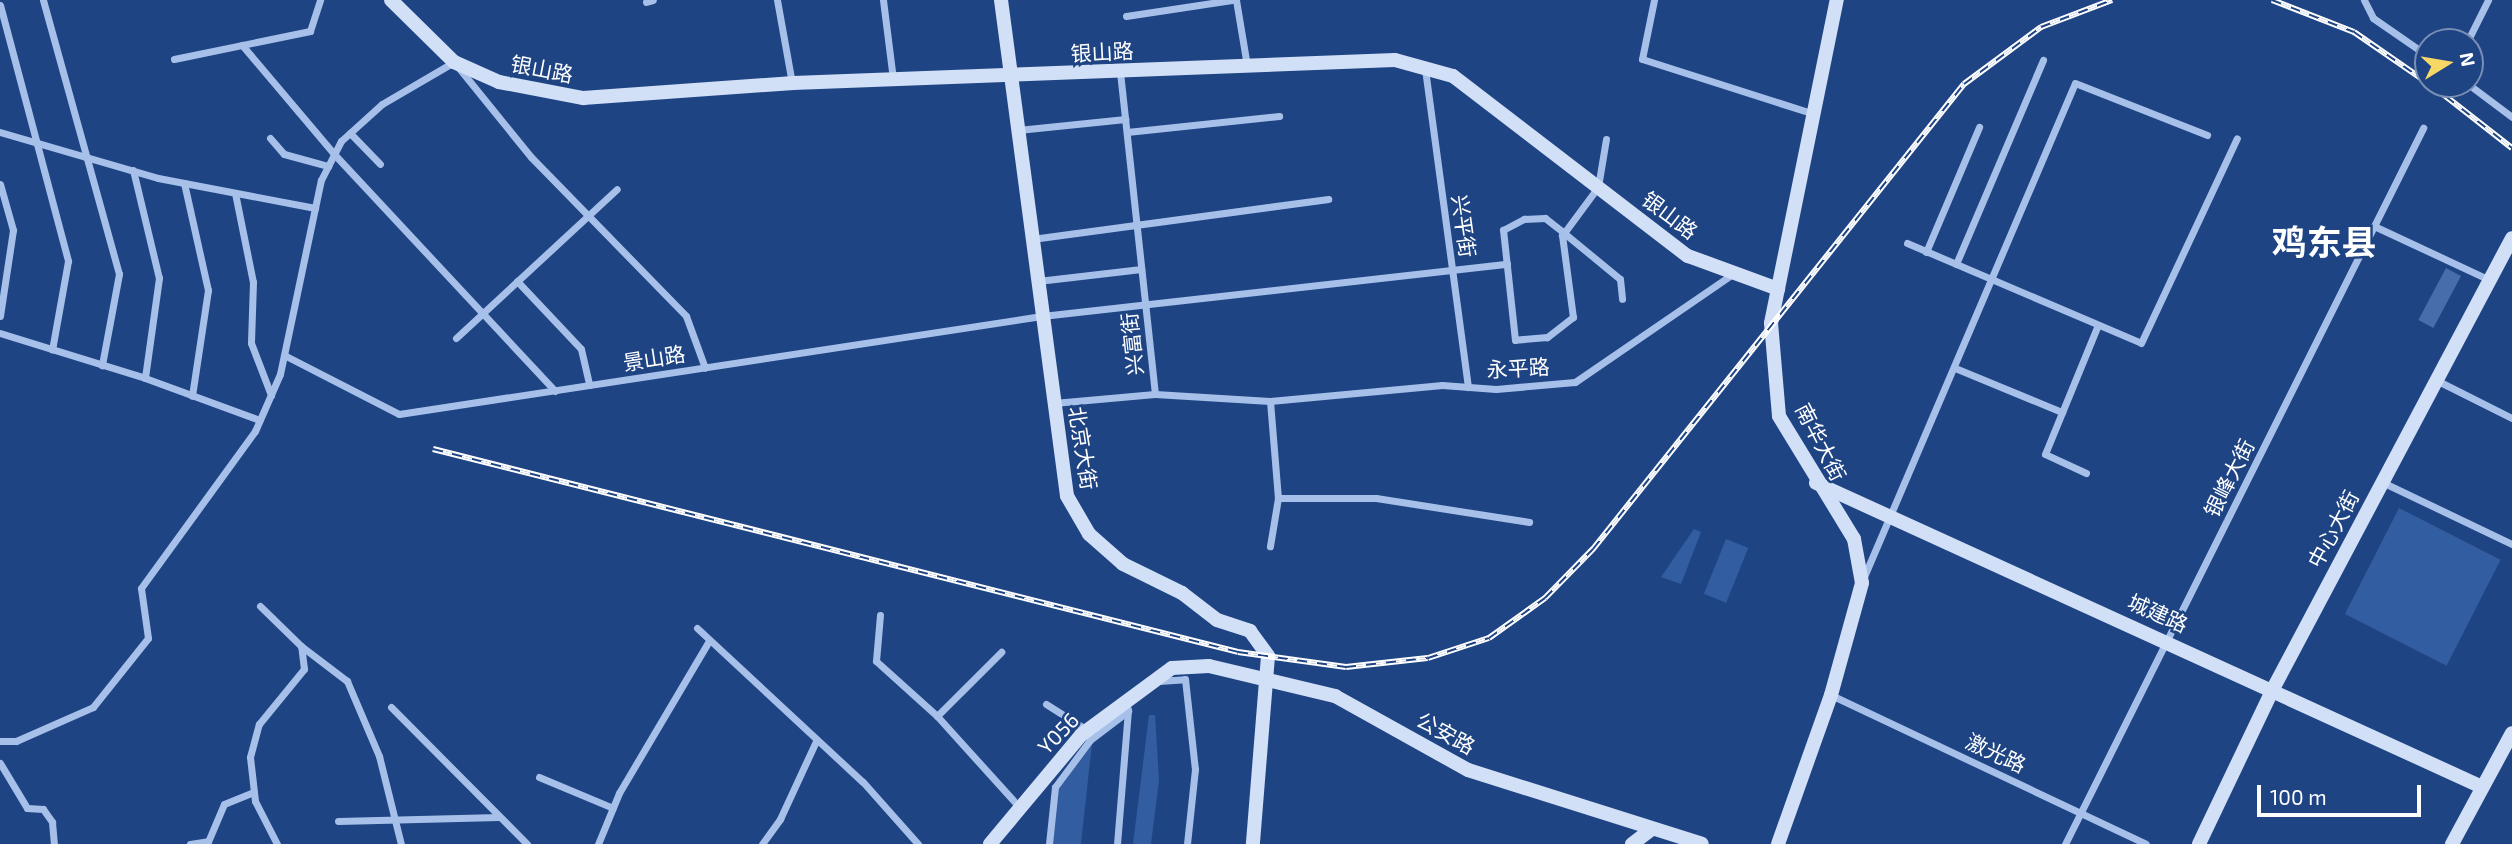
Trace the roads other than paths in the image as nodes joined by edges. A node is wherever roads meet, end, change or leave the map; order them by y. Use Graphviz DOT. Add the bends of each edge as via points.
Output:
graph roads {
  1 [pos="43,0"];
  2 [pos="320,0"];
  3 [pos="391,0"];
  4 [pos="777,0"];
  5 [pos="883,0"];
  6 [pos="1001,0"];
  7 [pos="1234,0"];
  8 [pos="1654,0"];
  9 [pos="1837,0"];
  10 [pos="2364,0"];
  11 [pos="2488,0"];
  12 [pos="0,5"];
  13 [pos="1126,16"];
  14 [pos="2474,28"];
  15 [pos="242,45"];
  16 [pos="2414,46"];
  17 [pos="174,59"];
  18 [pos="2043,60"];
  19 [pos="454,62"];
  20 [pos="1247,67"];
  21 [pos="1425,68"];
  22 [pos="1120,72"];
  23 [pos="1010,78"];
  24 [pos="893,81"];
  25 [pos="793,83"];
  26 [pos="2484,96"];
  27 [pos="1814,114"];
  28 [pos="1279,116"];
  29 [pos="2512,117"];
  30 [pos="1125,119"];
  31 [pos="1979,128"];
  32 [pos="2423,128"];
  33 [pos="1017,130"];
  34 [pos="0,132"];
  35 [pos="1127,132"];
  36 [pos="350,133"];
  37 [pos="2207,135"];
  38 [pos="270,138"];
  39 [pos="2237,138"];
  40 [pos="1606,139"];
  41 [pos="36,142"];
  42 [pos="334,154"];
  43 [pos="87,157"];
  44 [pos="380,164"];
  45 [pos="328,166"];
  46 [pos="133,170"];
  47 [pos="184,183"];
  48 [pos="0,184"];
  49 [pos="1598,187"];
  50 [pos="617,189"];
  51 [pos="236,193"];
  52 [pos="1328,199"];
  53 [pos="315,208"];
  54 [pos="588,215"];
  55 [pos="1136,225"];
  56 [pos="2374,226"];
  57 [pos="1564,233"];
  58 [pos="2512,238"];
  59 [pos="1032,239"];
  60 [pos="1907,243"];
  61 [pos="1926,252"];
  62 [pos="1507,264"];
  63 [pos="1955,264"];
  64 [pos="1141,269"];
  65 [pos="1452,273"];
  66 [pos="1734,273"];
  67 [pos="1992,280"];
  68 [pos="2490,280"];
  69 [pos="517,281"];
  70 [pos="1037,281"];
  71 [pos="1778,289"];
  72 [pos="1622,299"];
  73 [pos="1145,308"];
  74 [pos="484,312"];
  75 [pos="0,316"];
  76 [pos="1042,317"];
  77 [pos="2098,325"];
  78 [pos="0,333"];
  79 [pos="456,338"];
  80 [pos="52,350"];
  81 [pos="284,355"];
  82 [pos="102,365"];
  83 [pos="705,368"];
  84 [pos="1955,368"];
  85 [pos="145,379"];
  86 [pos="2436,380"];
  87 [pos="589,385"];
  88 [pos="1468,387"];
  89 [pos="555,390"];
  90 [pos="1155,394"];
  91 [pos="271,395"];
  92 [pos="192,396"];
  93 [pos="1270,401"];
  94 [pos="1054,403"];
  95 [pos="2062,412"];
  96 [pos="2512,418"];
  97 [pos="260,420"];
  98 [pos="2086,473"];
  99 [pos="2382,482"];
  100 [pos="1815,483"];
  101 [pos="1278,498"];
  102 [pos="1892,517"];
  103 [pos="1529,522"];
  104 [pos="2512,544"];
  105 [pos="1270,546"];
  106 [pos="1862,583"];
  107 [pos="260,606"];
  108 [pos="880,615"];
  109 [pos="697,628"];
  110 [pos="2167,640"];
  111 [pos="709,641"];
  112 [pos="301,646"];
  113 [pos="1001,652"];
  114 [pos="1172,668"];
  115 [pos="1154,681"];
  116 [pos="1269,681"];
  117 [pos="2274,687"];
  118 [pos="1831,695"];
  119 [pos="1045,704"];
  120 [pos="1127,706"];
  121 [pos="391,707"];
  122 [pos="937,716"];
  123 [pos="1087,731"];
  124 [pos="2512,733"];
  125 [pos="0,741"];
  126 [pos="816,741"];
  127 [pos="0,763"];
  128 [pos="539,776"];
  129 [pos="2480,786"];
  130 [pos="254,792"];
  131 [pos="613,808"];
  132 [pos="1020,808"];
  133 [pos="2081,813"];
  134 [pos="398,817"];
  135 [pos="499,817"];
  136 [pos="338,821"];
  137 [pos="1652,829"];
  138 [pos="208,842"];
  139 [pos="54,844"];
  140 [pos="190,844"];
  141 [pos="277,844"];
  142 [pos="401,844"];
  143 [pos="527,844"];
  144 [pos="598,844"];
  145 [pos="762,844"];
  146 [pos="918,844"];
  147 [pos="990,844"];
  148 [pos="1049,844"];
  149 [pos="1117,844"];
  150 [pos="1187,844"];
  151 [pos="1253,844"];
  152 [pos="1632,844"];
  153 [pos="1702,844"];
  154 [pos="1778,844"];
  155 [pos="2065,844"];
  156 [pos="2146,844"];
  157 [pos="2199,844"];
  158 [pos="2452,844"];
  1 -- 43 [label="street"];
  2 -- 15 [label="street" via="310,31"];
  3 -- 19 [label="street, 银山路"];
  4 -- 25 [label="street"];
  5 -- 24 [label="street"];
  6 -- 23 [label="street, 北京大街"];
  7 -- 13 [label="street"];
  7 -- 20 [label="street"];
  8 -- 27 [label="street" via="1642,59"];
  9 -- 27 [label="street, 南华大街"];
  10 -- 16 [label="street" via="2373,18"];
  11 -- 14 [label="street"];
  12 -- 41 [label="street"];
  15 -- 17 [label="street"];
  15 -- 42 [label="street"];
  18 -- 63 [label="street"];
  19 -- 25 [label="street, 银山路" via="499,82 583,98"];
  19 -- 36 [label="street" via="382,103"];
  19 -- 54 [label="street" via="531,157"];
  20 -- 21 [label="street, 银山路" via="1395,60"];
  20 -- 22 [label="street, 银山路"];
  21 -- 49 [label="street, 银山路" via="1453,76"];
  21 -- 65 [label="street, 兴平街"];
  22 -- 23 [label="street, 银山路"];
  22 -- 30 [label="street, 兴富街"];
  23 -- 24 [label="street, 银山路"];
  23 -- 33 [label="street, 北京大街"];
  24 -- 25 [label="street, 银山路"];
  26 -- 29 [label="street"];
  27 -- 71 [label="street, 南华大街"];
  28 -- 35 [label="street"];
  30 -- 33 [label="street"];
  30 -- 35 [label="street, 兴富街"];
  31 -- 61 [label="street"];
  32 -- 56 [label="street, 银峰大街"];
  33 -- 59 [label="street, 北京大街"];
  34 -- 41 [label="street"];
  35 -- 55 [label="street, 兴富街"];
  36 -- 42 [label="street"];
  36 -- 44 [label="street"];
  37 -- 67 [label="street" via="2075,83"];
  38 -- 45 [label="street" via="284,154"];
  39 -- 77 [label="street" via="2141,343"];
  40 -- 49 [label="street"];
  41 -- 43 [label="street"];
  41 -- 80 [label="street" via="68,261"];
  42 -- 45 [label="street"];
  42 -- 74 [label="street"];
  43 -- 46 [label="street"];
  43 -- 82 [label="street" via="119,274"];
  45 -- 53 [label="street"];
  46 -- 47 [label="street"];
  46 -- 85 [label="street" via="159,278"];
  47 -- 51 [label="street"];
  47 -- 92 [label="street" via="208,290"];
  48 -- 75 [label="street" via="13,230"];
  49 -- 57 [label="street"];
  49 -- 66 [label="street, 银山路" via="1688,256"];
  50 -- 54 [label="street"];
  51 -- 53 [label="street"];
  51 -- 91 [label="street" via="253,282 251,343"];
  52 -- 55 [label="street"];
  53 -- 81 [label="street"];
  54 -- 69 [label="street"];
  54 -- 83 [label="street" via="686,316"];
  55 -- 59 [label="street"];
  55 -- 64 [label="street, 兴富街"];
  56 -- 68 [label="street"];
  56 -- 110 [label="street, 银峰大街"];
  57 -- 62 [label="street" via="1545,218 1524,219 1503,230"];
  57 -- 62 [label="street" via="1573,317 1547,337 1515,340"];
  57 -- 72 [label="street" via="1620,279"];
  58 -- 68 [label="street, 中心大街"];
  59 -- 70 [label="street, 北京大街"];
  60 -- 61 [label="street"];
  61 -- 63 [label="street"];
  62 -- 65 [label="street, 景山路"];
  63 -- 67 [label="street"];
  64 -- 70 [label="street"];
  64 -- 73 [label="street, 兴富街"];
  65 -- 73 [label="street, 景山路"];
  65 -- 88 [label="street, 兴平街"];
  66 -- 71 [label="street, 银山路"];
  66 -- 88 [label="street, 永平路" via="1575,382"];
  67 -- 77 [label="street"];
  67 -- 84 [label="street"];
  68 -- 86 [label="street, 中心大街"];
  69 -- 74 [label="street"];
  69 -- 87 [label="street" via="581,349"];
  70 -- 76 [label="street, 北京大街"];
  71 -- 100 [label="street, 南华大街" via="1771,323 1779,416"];
  73 -- 76 [label="street, 景山路"];
  73 -- 90 [label="street, 兴富街"];
  74 -- 79 [label="street"];
  74 -- 89 [label="street"];
  76 -- 83 [label="street, 景山路"];
  76 -- 94 [label="street, 北京大街"];
  77 -- 95 [label="street"];
  78 -- 80 [label="street"];
  80 -- 82 [label="street"];
  81 -- 89 [label="street, 景山路" via="399,414"];
  81 -- 91 [label="street"];
  82 -- 85 [label="street"];
  83 -- 87 [label="street, 景山路"];
  84 -- 95 [label="street"];
  84 -- 102 [label="street"];
  85 -- 92 [label="street"];
  86 -- 96 [label="street"];
  86 -- 99 [label="street, 中心大街"];
  87 -- 89 [label="street, 景山路"];
  88 -- 93 [label="street, 永平路"];
  90 -- 93 [label="street, 兴富街"];
  90 -- 94 [label="street"];
  91 -- 97 [label="street"];
  92 -- 97 [label="street"];
  93 -- 101 [label="street"];
  94 -- 116 [label="street, 北京大街" via="1067,496 1089,534 1123,564 1182,593 1217,620 1250,631 1268,656"];
  95 -- 98 [label="street" via="2045,454"];
  97 -- 125 [label="street" via="141,588 148,638 93,707 16,741"];
  99 -- 104 [label="street"];
  99 -- 117 [label="street, 中心大街"];
  100 -- 102 [label="street, 城建路"];
  100 -- 106 [label="street, 南华大街" via="1854,539"];
  101 -- 103 [label="street" via="1376,498"];
  101 -- 105 [label="street"];
  102 -- 106 [label="street"];
  102 -- 110 [label="street, 城建路"];
  106 -- 118 [label="street, 南华大街"];
  107 -- 112 [label="street"];
  108 -- 122 [label="street" via="876,661"];
  109 -- 111 [label="street"];
  110 -- 117 [label="street, 城建路"];
  110 -- 133 [label="street, 银峰大街"];
  111 -- 126 [label="street"];
  111 -- 131 [label="street"];
  112 -- 130 [label="street" via="304,669 260,724 250,757"];
  112 -- 134 [label="street" via="346,681"];
  113 -- 122 [label="street"];
  114 -- 115 [label="street, Y056 / Y056"];
  114 -- 116 [label="street, 公安路" via="1209,666"];
  115 -- 120 [label="street, Y056 / Y056"];
  115 -- 150 [label="street" via="1185,679 1195,769"];
  116 -- 137 [label="street, 公安路" via="1335,696 1468,770"];
  116 -- 151 [label="street, 北京大街"];
  117 -- 129 [label="street, 城建路"];
  117 -- 157 [label="street, 中心大街"];
  118 -- 133 [label="street, 激光路"];
  118 -- 154 [label="street, 南华大街"];
  119 -- 123 [label="street"];
  120 -- 123 [label="street, Y056 / Y056"];
  120 -- 148 [label="street" via="1090,740 1055,787"];
  120 -- 149 [label="street"];
  121 -- 135 [label="street"];
  122 -- 132 [label="street"];
  123 -- 132 [label="street, Y056 / Y056"];
  124 -- 129 [label="street"];
  126 -- 145 [label="street" via="780,820"];
  126 -- 146 [label="street" via="863,782"];
  127 -- 139 [label="street" via="27,808 43,809 52,822"];
  128 -- 131 [label="street"];
  129 -- 158 [label="street"];
  130 -- 138 [label="street" via="224,804"];
  130 -- 141 [label="street"];
  131 -- 144 [label="street"];
  132 -- 147 [label="street, Y056 / Y056"];
  133 -- 155 [label="street, 银峰大街"];
  133 -- 156 [label="street, 激光路"];
  134 -- 135 [label="street"];
  134 -- 136 [label="street"];
  134 -- 142 [label="street"];
  135 -- 143 [label="street"];
  137 -- 152 [label="street"];
  137 -- 153 [label="street, 公安路"];
  138 -- 140 [label="street"];
}
